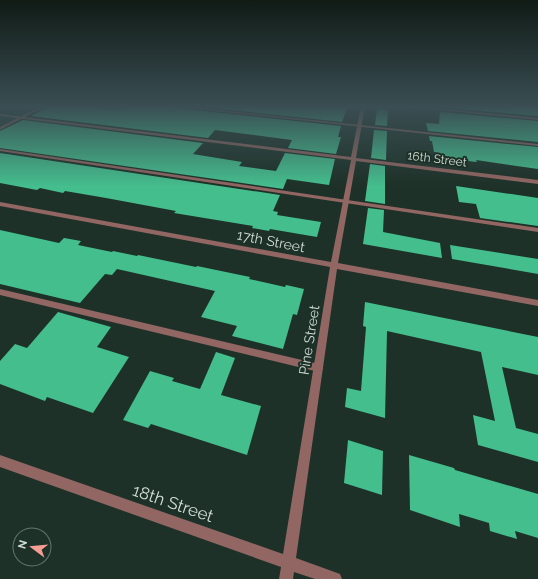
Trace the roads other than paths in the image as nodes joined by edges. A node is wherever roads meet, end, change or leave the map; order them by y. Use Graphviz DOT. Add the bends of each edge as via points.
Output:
graph roads {
  1 [pos="149,133"];
  2 [pos="358,133"];
  3 [pos="425,133"];
  4 [pos="538,145"];
  5 [pos="0,150"];
  6 [pos="354,159"];
  7 [pos="538,182"];
  8 [pos="346,201"];
  9 [pos="0,204"];
  10 [pos="538,230"];
  11 [pos="334,266"];
  12 [pos="0,292"];
  13 [pos="538,303"];
  14 [pos="319,368"];
  15 [pos="0,461"];
  16 [pos="289,563"];
  17 [pos="286,579"];
  18 [pos="335,579"];
  1 -- 6 [label="street, 16th Street"];
  2 -- 6 [label="street, Pine Street"];
  3 -- 4 [label="lane"];
  5 -- 8 [label="lane"];
  6 -- 7 [label="street, 16th Street"];
  6 -- 8 [label="street, Pine Street"];
  8 -- 10 [label="lane"];
  8 -- 11 [label="street, Pine Street"];
  9 -- 11 [label="street, 17th Street"];
  11 -- 13 [label="street, 17th Street"];
  11 -- 14 [label="street, Pine Street"];
  12 -- 14 [label="lane"];
  14 -- 16 [label="street, Pine Street"];
  15 -- 16 [label="street, 18th Street"];
  16 -- 17 [label="street, Pine Street"];
  16 -- 18 [label="street, 18th Street"];
}
